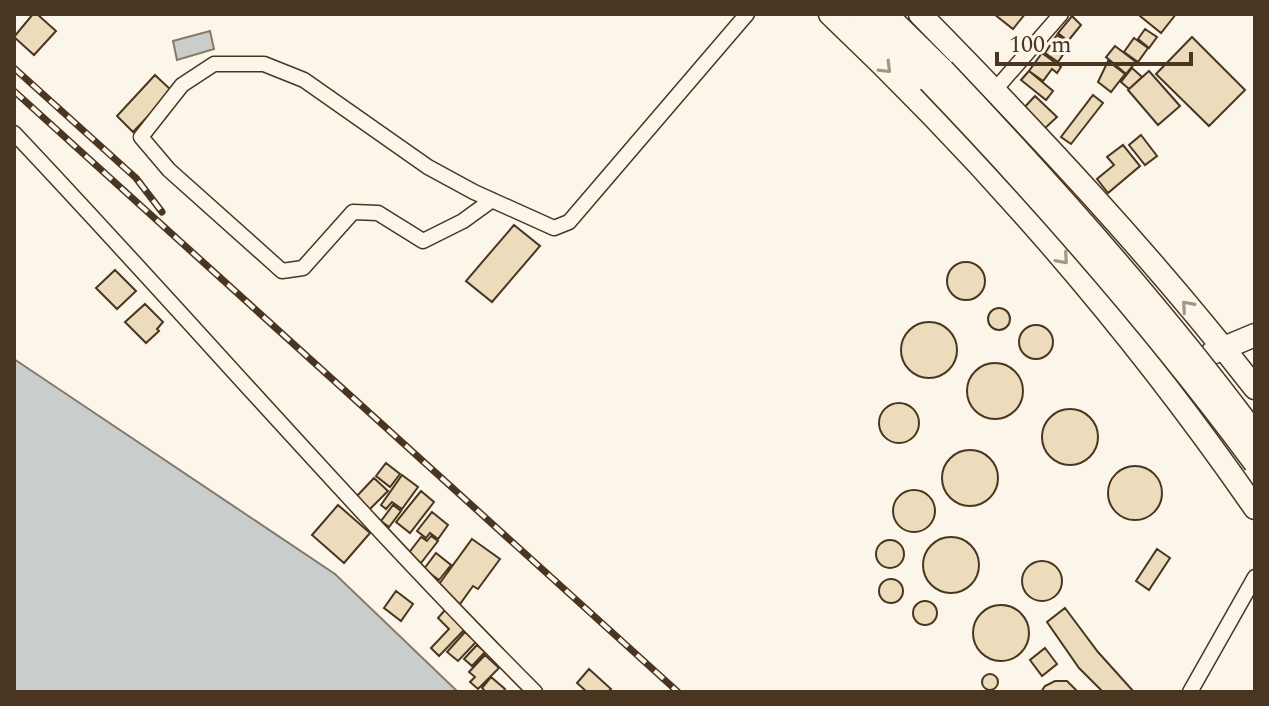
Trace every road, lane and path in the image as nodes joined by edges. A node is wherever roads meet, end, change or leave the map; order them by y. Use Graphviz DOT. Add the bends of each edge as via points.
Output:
graph roads {
  1 [pos="747,14"];
  2 [pos="830,14"];
  3 [pos="859,14"];
  4 [pos="886,14"];
  5 [pos="920,14"];
  6 [pos="1061,14"];
  7 [pos="936,76"];
  8 [pos="994,91"];
  9 [pos="14,133"];
  10 [pos="492,200"];
  11 [pos="1255,335"];
  12 [pos="1225,349"];
  13 [pos="1255,388"];
  14 [pos="1169,390"];
  15 [pos="1255,426"];
  16 [pos="1255,434"];
  17 [pos="1209,441"];
  18 [pos="1255,463"];
  19 [pos="1255,508"];
  20 [pos="1255,577"];
  21 [pos="535,692"];
  22 [pos="1190,692"];
  1 -- 10 [label="street" via="569,222 554,228"];
  2 -- 14 [label="highway, one-way" via="1054,248"];
  3 -- 7 [label="highway"];
  4 -- 7 [label="highway"];
  5 -- 8 [label="highway"];
  6 -- 8 [label="street"];
  7 -- 16 [label="highway, bridge" via="1021,153"];
  7 -- 18 [label="highway, bridge" via="1207,398"];
  12 -- 8 [label="highway, one-way"];
  9 -- 21 [label="street"];
  10 -- 10 [label="street" via="428,167 304,80 264,64 214,64 182,85 141,137 169,170 282,271 303,268 353,212 378,213 423,241"];
  11 -- 12 [label="highway"];
  12 -- 13 [label="highway"];
  12 -- 14 [label="highway" via="1206,355"];
  14 -- 17 [label="highway"];
  15 -- 17 [label="highway" via="1231,439"];
  17 -- 19 [label="highway"];
  20 -- 22 [label="street"];
}
